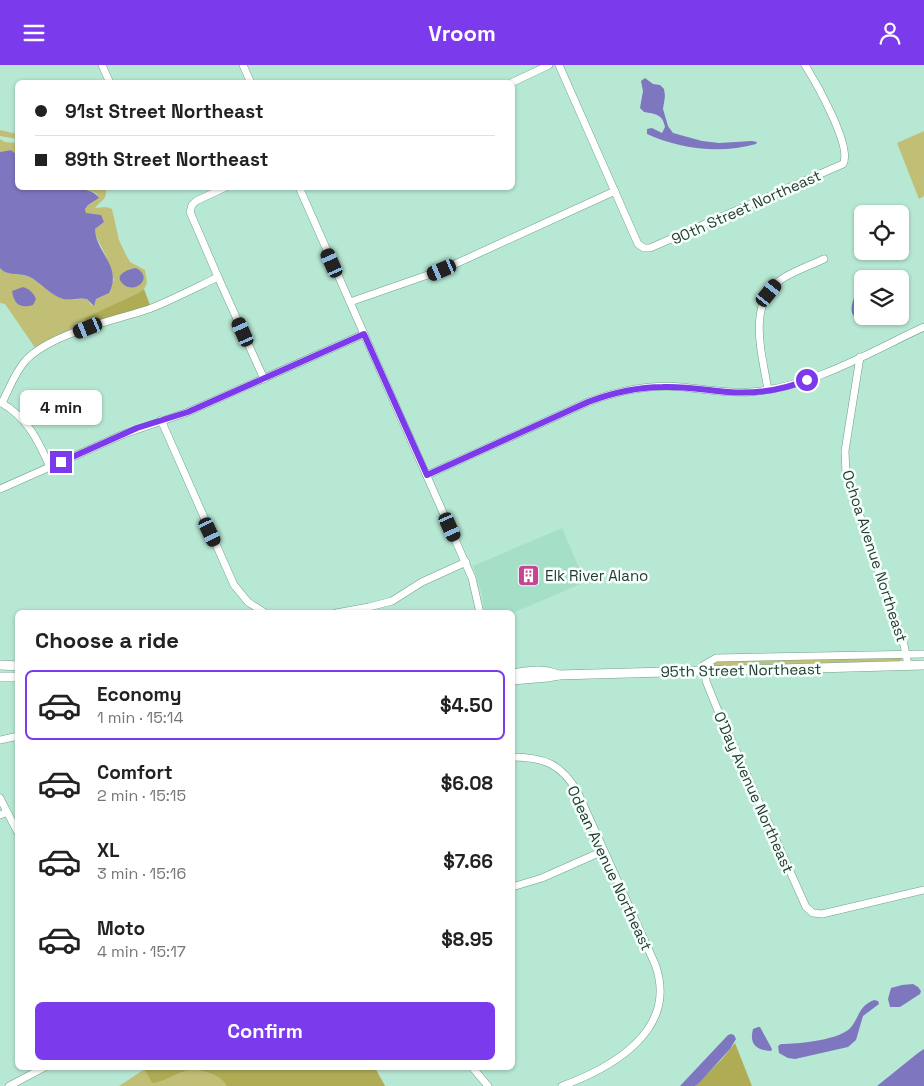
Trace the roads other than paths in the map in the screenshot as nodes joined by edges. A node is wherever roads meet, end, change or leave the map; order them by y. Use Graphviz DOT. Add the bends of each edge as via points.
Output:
graph roads {
  1 [pos="102,65"];
  2 [pos="243,65"];
  3 [pos="549,65"];
  4 [pos="559,65"];
  5 [pos="805,65"];
  6 [pos="109,80"];
  7 [pos="250,80"];
  8 [pos="515,81"];
  9 [pos="220,190"];
  10 [pos="299,190"];
  11 [pos="615,191"];
  12 [pos="824,259"];
  13 [pos="218,277"];
  14 [pos="350,303"];
  15 [pos="924,327"];
  16 [pos="364,334"];
  17 [pos="860,357"];
  18 [pos="264,379"];
  19 [pos="768,390"];
  20 [pos="1,403"];
  21 [pos="161,420"];
  22 [pos="50,467"];
  23 [pos="427,475"];
  24 [pos="0,489"];
  25 [pos="466,563"];
  26 [pos="261,610"];
  27 [pos="352,610"];
  28 [pos="479,610"];
  29 [pos="906,654"];
  30 [pos="924,654"];
  31 [pos="0,665"];
  32 [pos="908,665"];
  33 [pos="924,665"];
  34 [pos="15,666"];
  35 [pos="704,671"];
  36 [pos="515,674"];
  37 [pos="558,675"];
  38 [pos="0,677"];
  39 [pos="15,677"];
  40 [pos="515,681"];
  41 [pos="15,737"];
  42 [pos="0,740"];
  43 [pos="515,757"];
  44 [pos="0,798"];
  45 [pos="4,813"];
  46 [pos="15,829"];
  47 [pos="603,851"];
  48 [pos="515,886"];
  49 [pos="924,890"];
  50 [pos="40,1070"];
  51 [pos="475,1070"];
  52 [pos="9,1086"];
  53 [pos="488,1086"];
  54 [pos="562,1086"];
  1 -- 6 [label="street"];
  2 -- 7 [label="street"];
  3 -- 8 [label="street"];
  4 -- 11 [label="street"];
  5 -- 11 [label="street, 90th Street Northeast" via="830,109 843,143 845,160 840,166 654,247 644,248 638,243"];
  9 -- 13 [label="street" via="196,201 190,212"];
  10 -- 14 [label="street"];
  11 -- 14 [label="street" via="424,277"];
  12 -- 19 [label="street" via="776,283 761,307 758,322"];
  13 -- 18 [label="street"];
  13 -- 20 [label="street" via="162,304 88,328 42,348 20,367"];
  14 -- 16 [label="street"];
  15 -- 17 [label="street"];
  16 -- 18 [label="street"];
  16 -- 23 [label="street"];
  17 -- 19 [label="street" via="796,385"];
  17 -- 29 [label="street, Ochoa Avenue Northeast" via="845,451 846,475"];
  18 -- 21 [label="street" via="188,412"];
  19 -- 23 [label="street" via="730,392 664,387 614,393"];
  20 -- 22 [label="street" via="18,415 34,433"];
  21 -- 22 [label="street"];
  21 -- 26 [label="street" via="234,585 248,602"];
  22 -- 24 [label="street"];
  23 -- 25 [label="street"];
  25 -- 27 [label="street" via="422,582 392,601"];
  25 -- 28 [label="street"];
  29 -- 30 [label="street"];
  29 -- 32 [label="street, Ochoa Avenue Northeast"];
  29 -- 35 [label="street" via="716,658 704,665"];
  31 -- 34 [label="main road"];
  32 -- 33 [label="main road, 95th Street Northeast"];
  32 -- 35 [label="main road, 95th Street Northeast"];
  35 -- 37 [label="main road, 95th Street Northeast"];
  35 -- 49 [label="street, O'Day Avenue Northeast" via="757,800 810,911 822,913"];
  36 -- 37 [label="main road" via="548,671"];
  37 -- 40 [label="main road"];
  38 -- 39 [label="main road"];
  41 -- 42 [label="street"];
  43 -- 47 [label="street, Odean Avenue Northeast" via="543,760 563,772 578,793"];
  44 -- 45 [label="street"];
  45 -- 46 [label="street"];
  47 -- 48 [label="street"];
  47 -- 54 [label="street, Odean Avenue Northeast" via="658,974 661,992 655,1018 642,1037 603,1069"];
  50 -- 52 [label="street"];
  51 -- 53 [label="street"];
}
